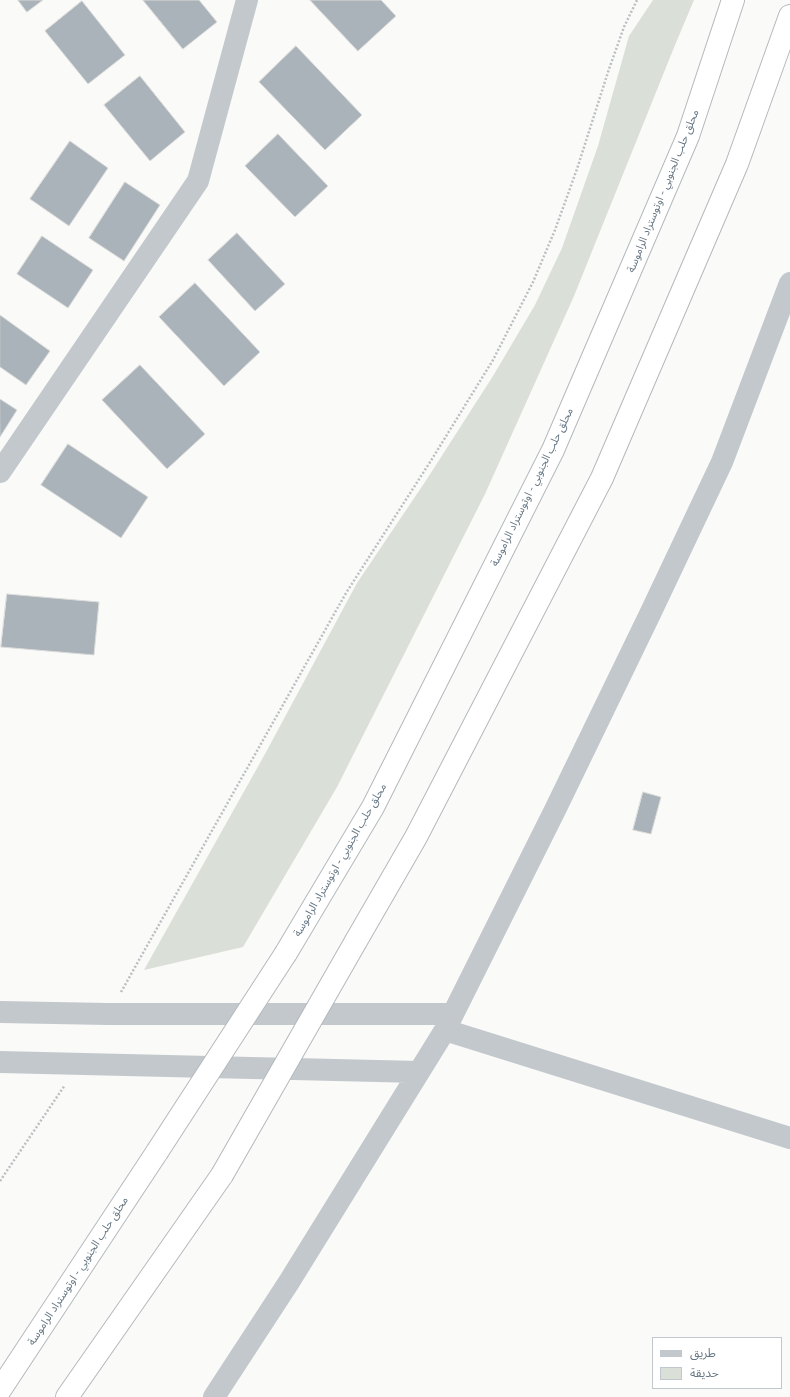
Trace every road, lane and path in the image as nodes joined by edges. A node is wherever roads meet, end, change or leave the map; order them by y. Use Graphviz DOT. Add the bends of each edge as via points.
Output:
graph roads {
  1 [pos="247,0"];
  2 [pos="637,0"];
  3 [pos="733,0"];
  4 [pos="790,16"];
  5 [pos="790,283"];
  6 [pos="0,472"];
  7 [pos="0,1012"];
  8 [pos="108,1014"];
  9 [pos="449,1022"];
  10 [pos="0,1062"];
  11 [pos="79,1064"];
  12 [pos="419,1072"];
  13 [pos="790,1138"];
  14 [pos="0,1181"];
  15 [pos="0,1390"];
  16 [pos="67,1397"];
  17 [pos="214,1397"];
  1 -- 6 [label="street" via="198,181"];
  2 -- 8 [label="path" via="609,69 555,230 533,282 493,360 346,593"];
  3 -- 15 [label="highway, محلق حلب الجنوبي - اوتوستراد الراموسة, bridge" via="688,136 553,450 373,807 286,953"];
  4 -- 16 [label="highway, bridge" via="738,164 602,478 416,836 222,1175"];
  5 -- 9 [label="street" via="722,462 555,810"];
  7 -- 8 [label="street"];
  8 -- 9 [label="street"];
  9 -- 12 [label="street"];
  9 -- 13 [label="street"];
  10 -- 11 [label="street"];
  11 -- 12 [label="street"];
  11 -- 14 [label="path"];
  12 -- 17 [label="street" via="289,1282"];
}
